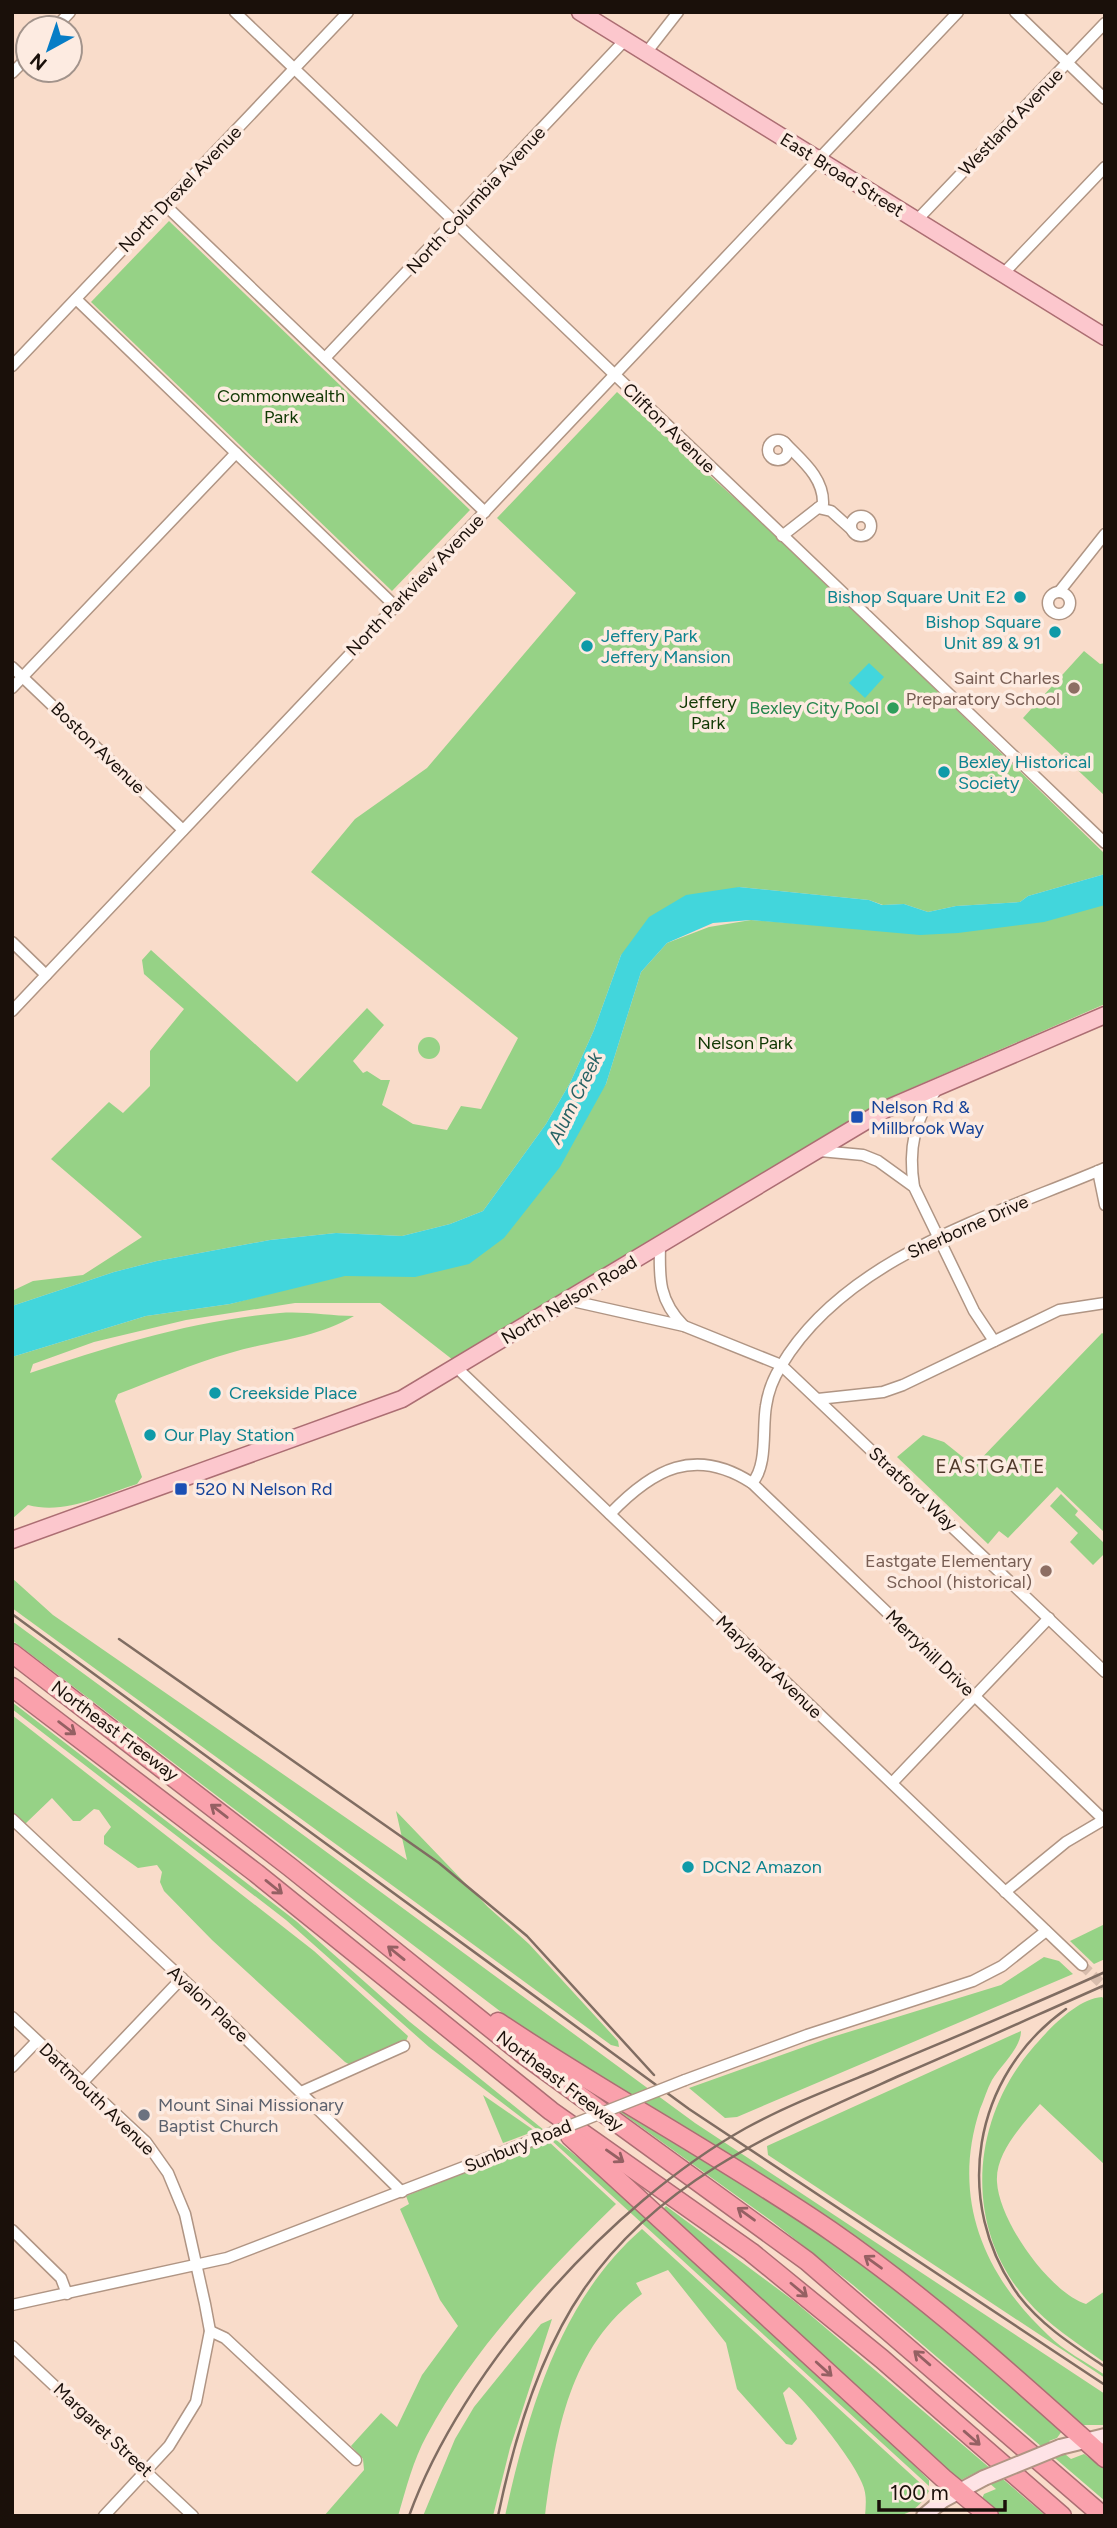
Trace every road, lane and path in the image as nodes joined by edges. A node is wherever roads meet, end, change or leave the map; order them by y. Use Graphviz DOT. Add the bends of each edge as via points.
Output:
graph roads {
  1 [pos="235,12"];
  2 [pos="348,12"];
  3 [pos="580,12"];
  4 [pos="678,12"];
  5 [pos="958,12"];
  6 [pos="1015,12"];
  7 [pos="1105,23"];
  8 [pos="625,40"];
  9 [pos="646,53"];
  10 [pos="1067,63"];
  11 [pos="294,69"];
  12 [pos="1105,99"];
  13 [pos="818,160"];
  14 [pos="1105,167"];
  15 [pos="165,205"];
  16 [pos="916,221"];
  17 [pos="454,223"];
  18 [pos="1003,274"];
  19 [pos="76,299"];
  20 [pos="1105,337"];
  21 [pos="325,358"];
  22 [pos="12,366"];
  23 [pos="615,376"];
  24 [pos="784,442"];
  25 [pos="236,453"];
  26 [pos="818,508"];
  27 [pos="485,512"];
  28 [pos="851,529"];
  29 [pos="1105,534"];
  30 [pos="782,536"];
  31 [pos="1059,592"];
  32 [pos="396,606"];
  33 [pos="12,667"];
  34 [pos="23,677"];
  35 [pos="12,688"];
  36 [pos="183,830"];
  37 [pos="1105,843"];
  38 [pos="12,942"];
  39 [pos="46,975"];
  40 [pos="12,1011"];
  41 [pos="1105,1016"];
  42 [pos="938,1087"];
  43 [pos="816,1151"];
  44 [pos="1101,1169"];
  45 [pos="914,1186"];
  46 [pos="1105,1205"];
  47 [pos="939,1237"];
  48 [pos="660,1245"];
  49 [pos="568,1300"];
  50 [pos="1105,1303"];
  51 [pos="684,1326"];
  52 [pos="994,1340"];
  53 [pos="781,1365"];
  54 [pos="457,1367"];
  55 [pos="818,1399"];
  56 [pos="752,1483"];
  57 [pos="610,1514"];
  58 [pos="12,1540"];
  59 [pos="1049,1618"];
  60 [pos="12,1653"];
  61 [pos="1105,1672"];
  62 [pos="12,1687"];
  63 [pos="975,1696"];
  64 [pos="892,1783"];
  65 [pos="1104,1819"];
  66 [pos="15,1826"];
  67 [pos="1005,1892"];
  68 [pos="1046,1931"];
  69 [pos="1082,1965"];
  70 [pos="182,1978"];
  71 [pos="387,1979"];
  72 [pos="449,1996"];
  73 [pos="12,2017"];
  74 [pos="37,2041"];
  75 [pos="404,2046"];
  76 [pos="12,2067"];
  77 [pos="82,2083"];
  78 [pos="301,2092"];
  79 [pos="402,2192"];
  80 [pos="12,2230"];
  81 [pos="198,2266"];
  82 [pos="67,2294"];
  83 [pos="12,2305"];
  84 [pos="209,2332"];
  85 [pos="12,2346"];
  86 [pos="1105,2436"];
  87 [pos="1085,2439"];
  88 [pos="1105,2458"];
  89 [pos="356,2460"];
  90 [pos="146,2471"];
  91 [pos="959,2490"];
  92 [pos="104,2516"];
  93 [pos="193,2516"];
  94 [pos="924,2516"];
  95 [pos="989,2516"];
  96 [pos="1062,2516"];
  97 [pos="1103,2516"];
  1 -- 11 [label="street, Clifton Avenue"];
  2 -- 11 [label="street, North Drexel Avenue"];
  3 -- 8 [label="main road, East Broad Street"];
  4 -- 9 [label="street"];
  5 -- 13 [label="street, North Parkview Avenue"];
  6 -- 10 [label="street"];
  7 -- 10 [label="street, Westland Avenue"];
  8 -- 9 [label="main road, East Broad Street"];
  8 -- 17 [label="street, North Columbia Avenue"];
  9 -- 13 [label="main road, East Broad Street"];
  10 -- 12 [label="street"];
  10 -- 16 [label="street, Westland Avenue"];
  11 -- 15 [label="street, North Drexel Avenue"];
  11 -- 17 [label="street, Clifton Avenue"];
  13 -- 16 [label="main road, East Broad Street"];
  13 -- 23 [label="street, North Parkview Avenue"];
  14 -- 18 [label="street"];
  15 -- 19 [label="street, North Drexel Avenue"];
  15 -- 21 [label="street"];
  16 -- 18 [label="main road, East Broad Street"];
  17 -- 21 [label="street, North Columbia Avenue"];
  17 -- 23 [label="street, Clifton Avenue"];
  18 -- 20 [label="main road, East Broad Street"];
  19 -- 22 [label="street, North Drexel Avenue"];
  19 -- 25 [label="street"];
  21 -- 27 [label="street"];
  23 -- 27 [label="street, North Parkview Avenue"];
  23 -- 30 [label="street, Clifton Avenue"];
  24 -- 26 [label="street" via="820,486 823,504"];
  25 -- 32 [label="street"];
  25 -- 34 [label="street"];
  26 -- 28 [label="street" via="831,511"];
  26 -- 30 [label="street"];
  27 -- 32 [label="street, North Parkview Avenue"];
  29 -- 31 [label="street"];
  30 -- 37 [label="street, Clifton Avenue"];
  32 -- 36 [label="street, North Parkview Avenue"];
  33 -- 34 [label="street, Boston Avenue"];
  34 -- 35 [label="street"];
  34 -- 36 [label="street, Boston Avenue"];
  36 -- 39 [label="street, North Parkview Avenue"];
  38 -- 39 [label="street"];
  39 -- 40 [label="street, North Parkview Avenue"];
  41 -- 42 [label="main road, North Nelson Road"];
  42 -- 43 [label="main road, North Nelson Road" via="886,1109"];
  42 -- 45 [label="street" via="920,1115 912,1140"];
  43 -- 45 [label="street" via="878,1161"];
  43 -- 48 [label="main road, North Nelson Road"];
  44 -- 46 [label="street"];
  44 -- 47 [label="street, Sherborne Drive"];
  45 -- 47 [label="street"];
  47 -- 52 [label="street" via="974,1311"];
  47 -- 53 [label="street, Sherborne Drive" via="884,1268 837,1303"];
  48 -- 49 [label="main road, North Nelson Road"];
  48 -- 51 [label="street" via="662,1296"];
  49 -- 51 [label="street"];
  49 -- 54 [label="main road, North Nelson Road"];
  50 -- 52 [label="street" via="1059,1310"];
  51 -- 53 [label="street"];
  52 -- 55 [label="street" via="893,1388"];
  53 -- 55 [label="street, Stratford Way"];
  53 -- 56 [label="street, Sherborne Drive" via="766,1406 759,1472"];
  54 -- 57 [label="street, Maryland Avenue"];
  54 -- 58 [label="main road, North Nelson Road" via="392,1403"];
  55 -- 59 [label="street, Stratford Way"];
  56 -- 57 [label="street, Merryhill Drive" via="724,1468 683,1466 651,1478"];
  56 -- 63 [label="street, Merryhill Drive"];
  57 -- 64 [label="street, Maryland Avenue"];
  59 -- 61 [label="street, Stratford Way"];
  59 -- 63 [label="street"];
  72 -- 60 [label="highway, Northeast Freeway, one-way"];
  62 -- 71 [label="highway, Northeast Freeway, one-way" via="182,1814"];
  63 -- 64 [label="street"];
  63 -- 65 [label="street, Merryhill Drive"];
  64 -- 67 [label="street, Maryland Avenue"];
  65 -- 67 [label="street" via="1066,1842"];
  66 -- 70 [label="street, Avalon Place"];
  67 -- 68 [label="street, Maryland Avenue"];
  68 -- 69 [label="street, Maryland Avenue"];
  68 -- 79 [label="street, Sunbury Road, bridge" via="1002,1966 972,1981 685,2080"];
  70 -- 77 [label="street"];
  70 -- 78 [label="street, Avalon Place"];
  71 -- 91 [label="highway, one-way" via="582,2147"];
  71 -- 96 [label="highway, Northeast Freeway, one-way" via="551,2110 792,2284"];
  87 -- 72 [label="highway, one-way" via="998,2360 832,2232 469,2002"];
  97 -- 72 [label="highway, Northeast Freeway, one-way" via="807,2261 572,2092"];
  73 -- 74 [label="street, Dartmouth Avenue"];
  74 -- 76 [label="street"];
  74 -- 77 [label="street, Dartmouth Avenue"];
  75 -- 78 [label="street"];
  77 -- 81 [label="street, Dartmouth Avenue" via="146,2143 168,2173 185,2214"];
  78 -- 79 [label="street, Avalon Place"];
  79 -- 81 [label="street, Sunbury Road"];
  80 -- 82 [label="street" via="61,2278"];
  81 -- 82 [label="street, Sunbury Road"];
  81 -- 84 [label="street, Dartmouth Avenue"];
  82 -- 83 [label="street, Sunbury Road"];
  84 -- 89 [label="street" via="225,2338"];
  84 -- 90 [label="street, Dartmouth Avenue" via="196,2402 169,2446"];
  85 -- 90 [label="street, Margaret Street"];
  86 -- 87 [label="main road"];
  87 -- 88 [label="highway"];
  87 -- 91 [label="main road, bridge"];
  90 -- 92 [label="street, Dartmouth Avenue"];
  90 -- 93 [label="street, Margaret Street"];
  91 -- 94 [label="main road"];
  91 -- 95 [label="highway"];
}
